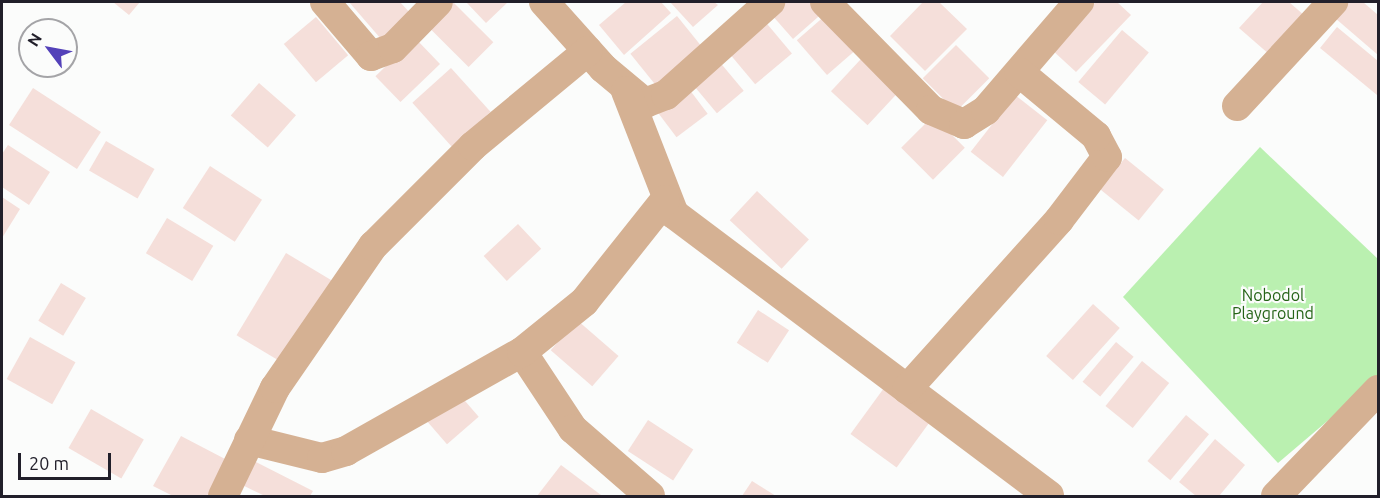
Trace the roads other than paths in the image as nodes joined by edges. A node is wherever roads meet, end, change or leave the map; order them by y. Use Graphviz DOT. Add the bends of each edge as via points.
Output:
graph roads {
  1 [pos="325,2"];
  2 [pos="438,2"];
  3 [pos="544,2"];
  4 [pos="770,2"];
  5 [pos="825,2"];
  6 [pos="1079,2"];
  7 [pos="1333,2"];
  8 [pos="588,51"];
  9 [pos="1020,73"];
  10 [pos="626,91"];
  11 [pos="1237,106"];
  12 [pos="665,200"];
  13 [pos="522,352"];
  14 [pos="908,389"];
  15 [pos="1378,390"];
  16 [pos="249,440"];
  17 [pos="223,496"];
  18 [pos="650,496"];
  19 [pos="1049,496"];
  20 [pos="1276,496"];
  1 -- 2 [label="street" via="371,56 393,48"];
  3 -- 8 [label="street"];
  4 -- 10 [label="street" via="666,96 645,103"];
  5 -- 9 [label="street" via="946,120 964,124 986,110"];
  6 -- 9 [label="street"];
  7 -- 11 [label="street"];
  8 -- 10 [label="street"];
  8 -- 16 [label="street" via="473,146 372,246 275,388"];
  9 -- 14 [label="street" via="1096,136 1107,157 1059,220"];
  10 -- 12 [label="street"];
  12 -- 13 [label="street" via="584,302"];
  12 -- 14 [label="street" via="692,230"];
  13 -- 16 [label="street" via="346,451 322,458"];
  13 -- 18 [label="street" via="573,429"];
  14 -- 19 [label="street"];
  15 -- 20 [label="street"];
  16 -- 17 [label="street"];
}
